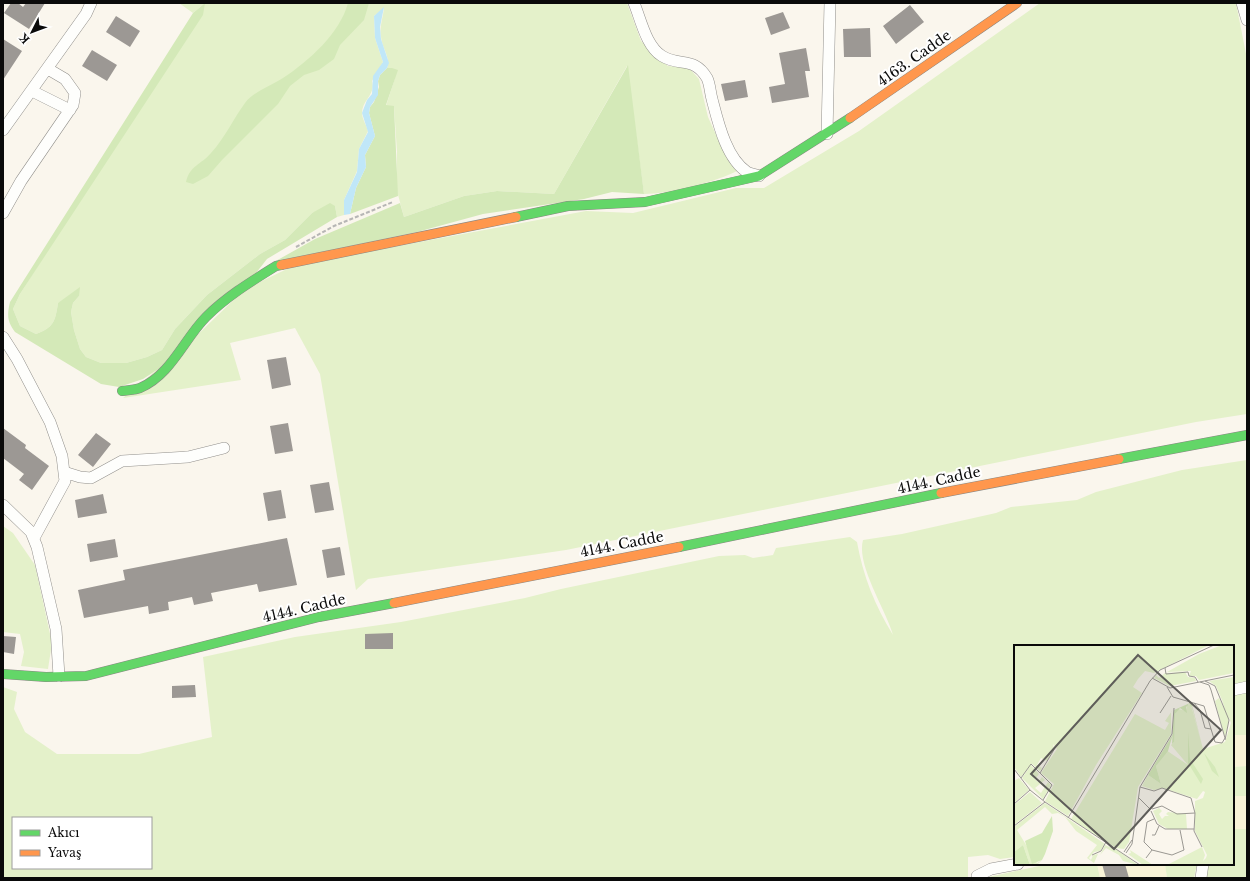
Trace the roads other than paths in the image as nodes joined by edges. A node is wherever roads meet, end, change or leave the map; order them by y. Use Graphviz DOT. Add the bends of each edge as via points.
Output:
graph roads {
  1 [pos="91,3"];
  2 [pos="634,3"];
  3 [pos="830,3"];
  4 [pos="1017,3"];
  5 [pos="1242,3"];
  6 [pos="1247,20"];
  7 [pos="48,69"];
  8 [pos="32,91"];
  9 [pos="70,110"];
  10 [pos="3,130"];
  11 [pos="827,134"];
  12 [pos="759,176"];
  13 [pos="3,213"];
  14 [pos="3,337"];
  15 [pos="122,391"];
  16 [pos="1247,435"];
  17 [pos="224,448"];
  18 [pos="64,472"];
  19 [pos="3,505"];
  20 [pos="34,538"];
  21 [pos="3,674"];
  22 [pos="59,676"];
  23 [pos="1247,687"];
  24 [pos="1234,690"];
  25 [pos="1014,865"];
  26 [pos="1203,865"];
  27 [pos="977,876"];
  28 [pos="1201,878"];
  1 -- 7 [label="street"];
  2 -- 12 [label="street" via="654,49 670,60 697,66 703,72 708,80 720,131 726,144 748,172"];
  3 -- 11 [label="street"];
  4 -- 11 [label="street, 4163. Cadde"];
  5 -- 6 [label="street"];
  7 -- 8 [label="street"];
  7 -- 9 [label="street" via="65,79 75,93"];
  8 -- 9 [label="street"];
  8 -- 10 [label="street"];
  9 -- 13 [label="street" via="21,180"];
  11 -- 12 [label="street, 4163. Cadde"];
  12 -- 15 [label="street, 4163. Cadde" via="645,202 568,206 276,266 243,285 206,317 167,368 153,381 138,388"];
  14 -- 18 [label="street" via="50,422 62,456"];
  16 -- 22 [label="street, 4144. Cadde" via="1041,473 319,617 86,676"];
  17 -- 18 [label="street" via="188,457 122,461 91,478"];
  18 -- 20 [label="street" via="65,481"];
  19 -- 20 [label="street" via="19,519"];
  20 -- 22 [label="street" via="48,587 56,629"];
  21 -- 22 [label="street, 4144. Cadde"];
  23 -- 24 [label="street"];
  25 -- 27 [label="street" via="991,869"];
  26 -- 28 [label="street"];
}
